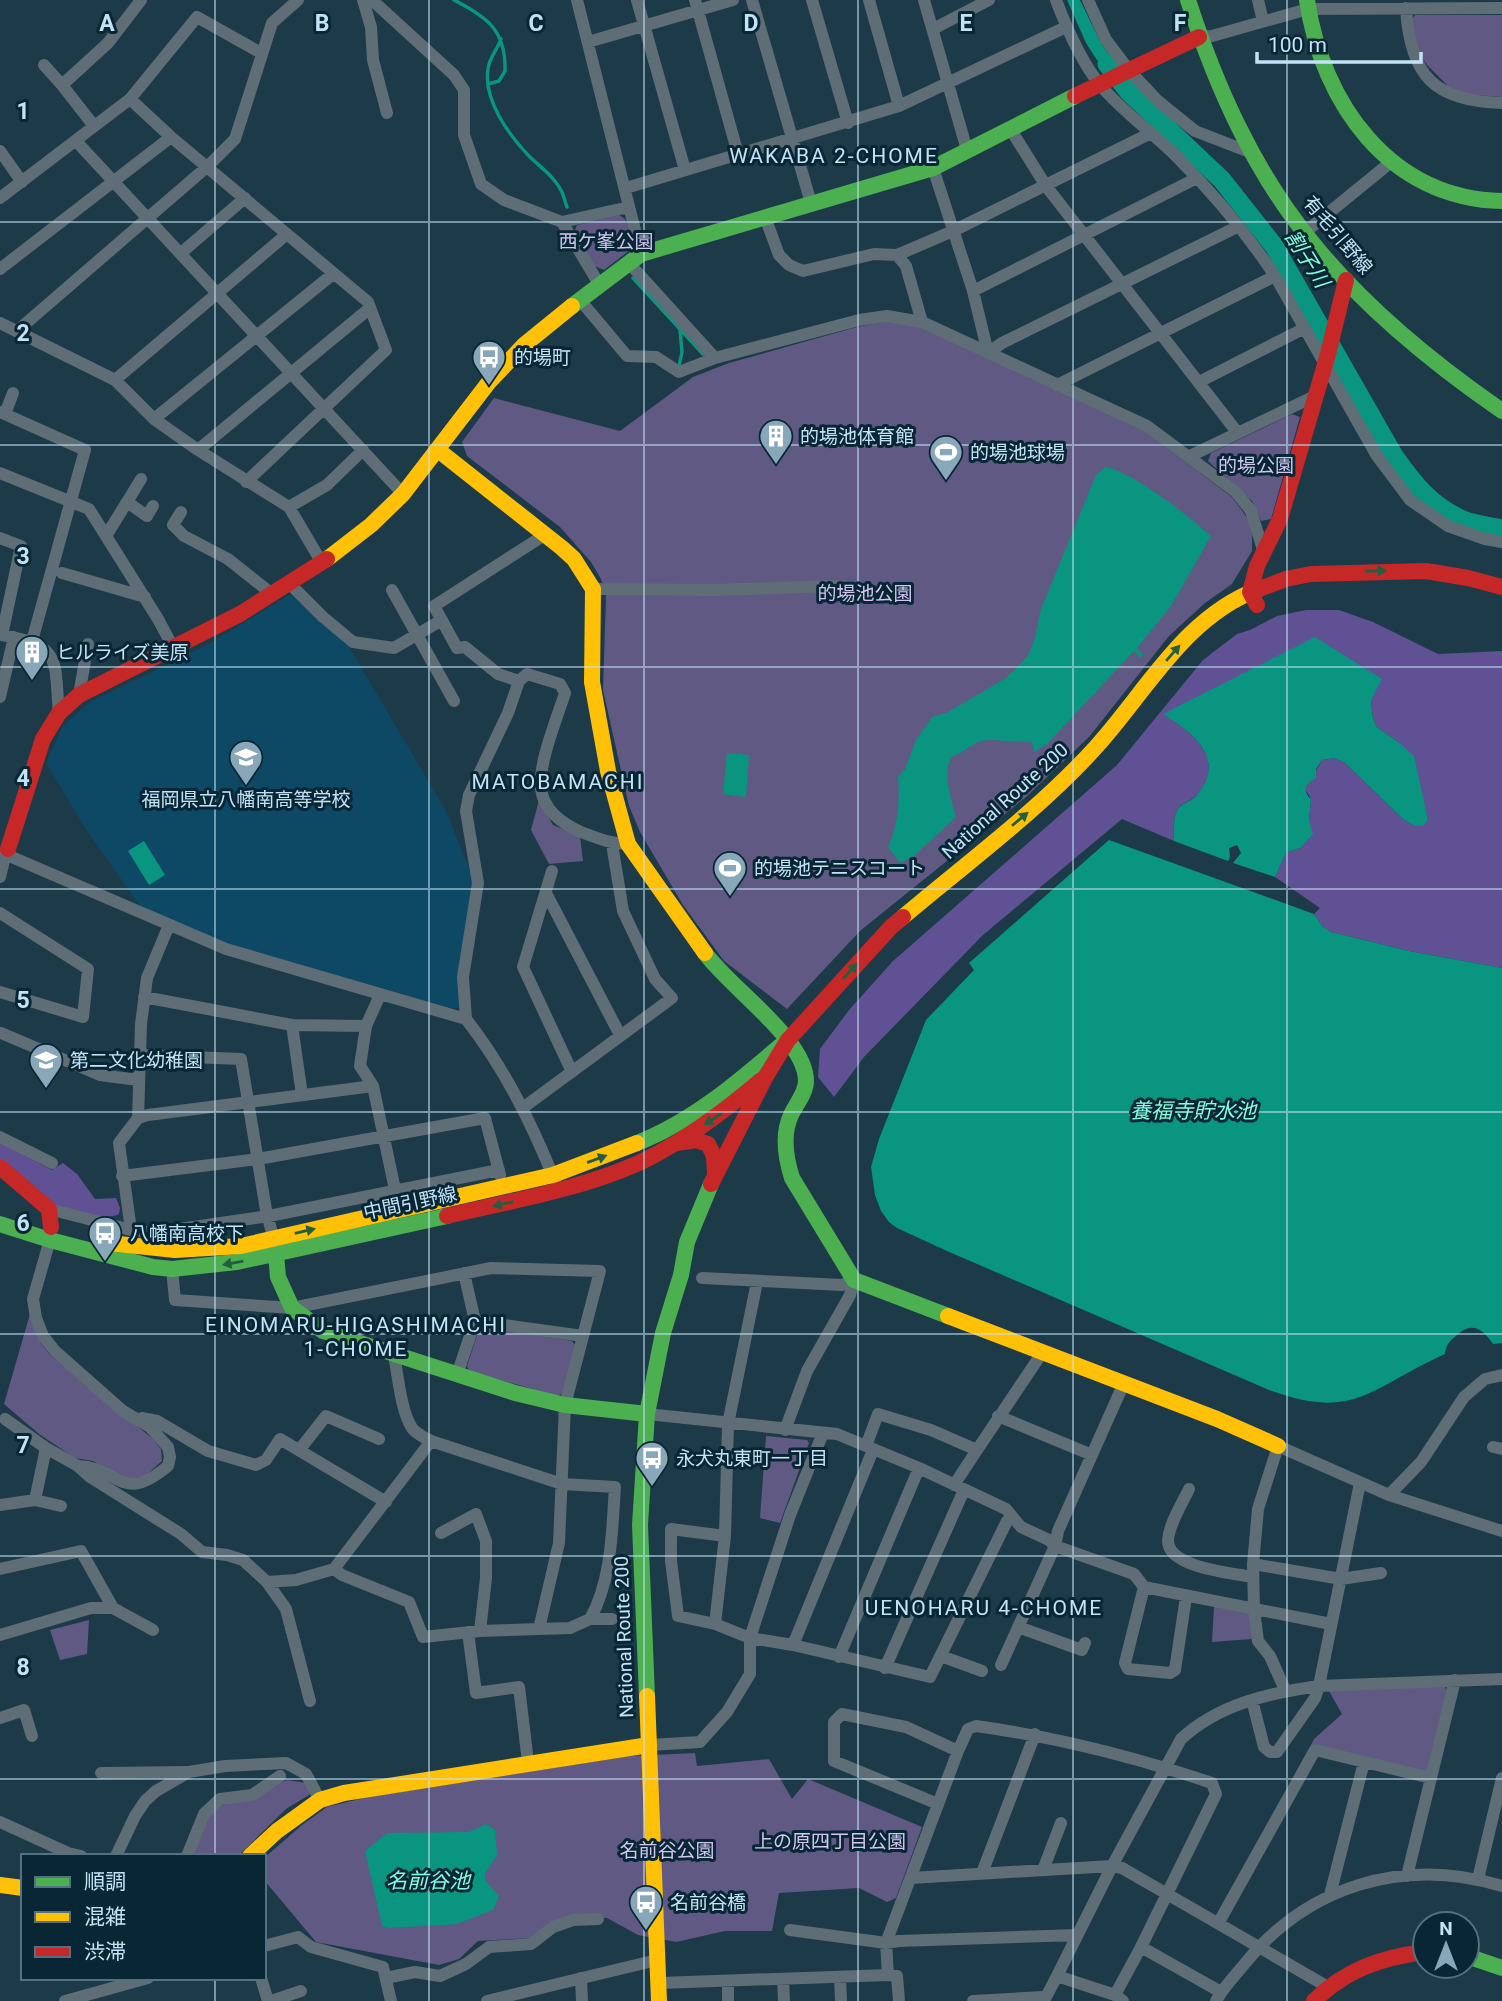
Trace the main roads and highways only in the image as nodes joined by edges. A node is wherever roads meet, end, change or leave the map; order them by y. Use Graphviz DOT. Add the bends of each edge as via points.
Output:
graph roads {
  1 [pos="1188,0"];
  2 [pos="1308,4"];
  3 [pos="1199,37"];
  4 [pos="1502,201"];
  5 [pos="1346,280"];
  6 [pos="1502,411"];
  7 [pos="438,450"];
  8 [pos="1502,587"];
  9 [pos="1254,599"];
  10 [pos="1502,600"];
  11 [pos="5,846"];
  12 [pos="791,1045"];
  13 [pos="766,1076"];
  14 [pos="673,1144"];
  15 [pos="0,1167"];
  16 [pos="715,1174"];
  17 [pos="0,1208"];
  18 [pos="0,1224"];
  19 [pos="51,1234"];
  20 [pos="275,1246"];
  21 [pos="681,1275"];
  22 [pos="647,1414"];
  23 [pos="1278,1446"];
  24 [pos="649,1751"];
  25 [pos="252,1854"];
  26 [pos="0,1885"];
  27 [pos="21,1888"];
  28 [pos="1411,1954"];
  29 [pos="1481,1961"];
  30 [pos="1502,1968"];
  31 [pos="659,2001"];
  32 [pos="1314,2001"];
  1 -- 3 [label="main road, 有毛引野線"];
  2 -- 4 [label="main road" via="1329,80 1342,104 1391,162 1448,194"];
  3 -- 5 [label="main road, 有毛引野線" via="1252,153 1304,233"];
  3 -- 7 [label="main road" via="933,168 635,258 524,345 489,382"];
  5 -- 6 [label="main road, 有毛引野線" via="1405,337"];
  5 -- 9 [label="main road" via="1280,519 1257,566"];
  7 -- 11 [label="main road" via="371,526 322,563 174,649 79,695 59,713 43,740"];
  7 -- 12 [label="main road" via="574,559 593,589 592,682 620,844 656,882 714,966"];
  9 -- 8 [label="main road, National Route 200, one-way" via="1286,579 1388,570 1426,571"];
  9 -- 10 [label="main road, National Route 200" via="1320,587 1406,583 1448,586"];
  9 -- 12 [label="main road, National Route 200" via="1172,674 1078,788 898,942"];
  12 -- 13 [label="main road, 中間引野線"];
  20 -- 12 [label="main road, 中間引野線, one-way" via="400,1209 553,1175 648,1139 691,1115"];
  12 -- 21 [label="main road, National Route 200" via="780,1084"];
  12 -- 23 [label="main road" via="806,1078 789,1118 787,1163 854,1280"];
  13 -- 14 [label="main road, 中間引野線, one-way" via="719,1115"];
  13 -- 16 [label="main road, National Route 200"];
  14 -- 16 [label="main road" via="696,1140 711,1147 716,1155"];
  14 -- 20 [label="main road, 中間引野線, one-way" via="646,1159 559,1191"];
  15 -- 19 [label="main road" via="49,1209"];
  16 -- 21 [label="main road, National Route 200" via="687,1242"];
  17 -- 19 [label="main road, 中間引野線"];
  18 -- 19 [label="main road, 中間引野線"];
  19 -- 20 [label="main road, 中間引野線" via="171,1250"];
  20 -- 19 [label="main road, 中間引野線, one-way" via="213,1266 172,1269 132,1263"];
  20 -- 22 [label="main road" via="278,1277 292,1308 323,1331 515,1393 565,1405"];
  21 -- 22 [label="main road, National Route 200" via="663,1333"];
  22 -- 24 [label="main road, National Route 200" via="640,1525"];
  24 -- 25 [label="main road" via="528,1762 320,1800"];
  24 -- 31 [label="main road, National Route 200"];
  26 -- 27 [label="main road"];
  28 -- 32 [label="main road" via="1379,1959 1328,1987"];
  29 -- 30 [label="main road"];
}
